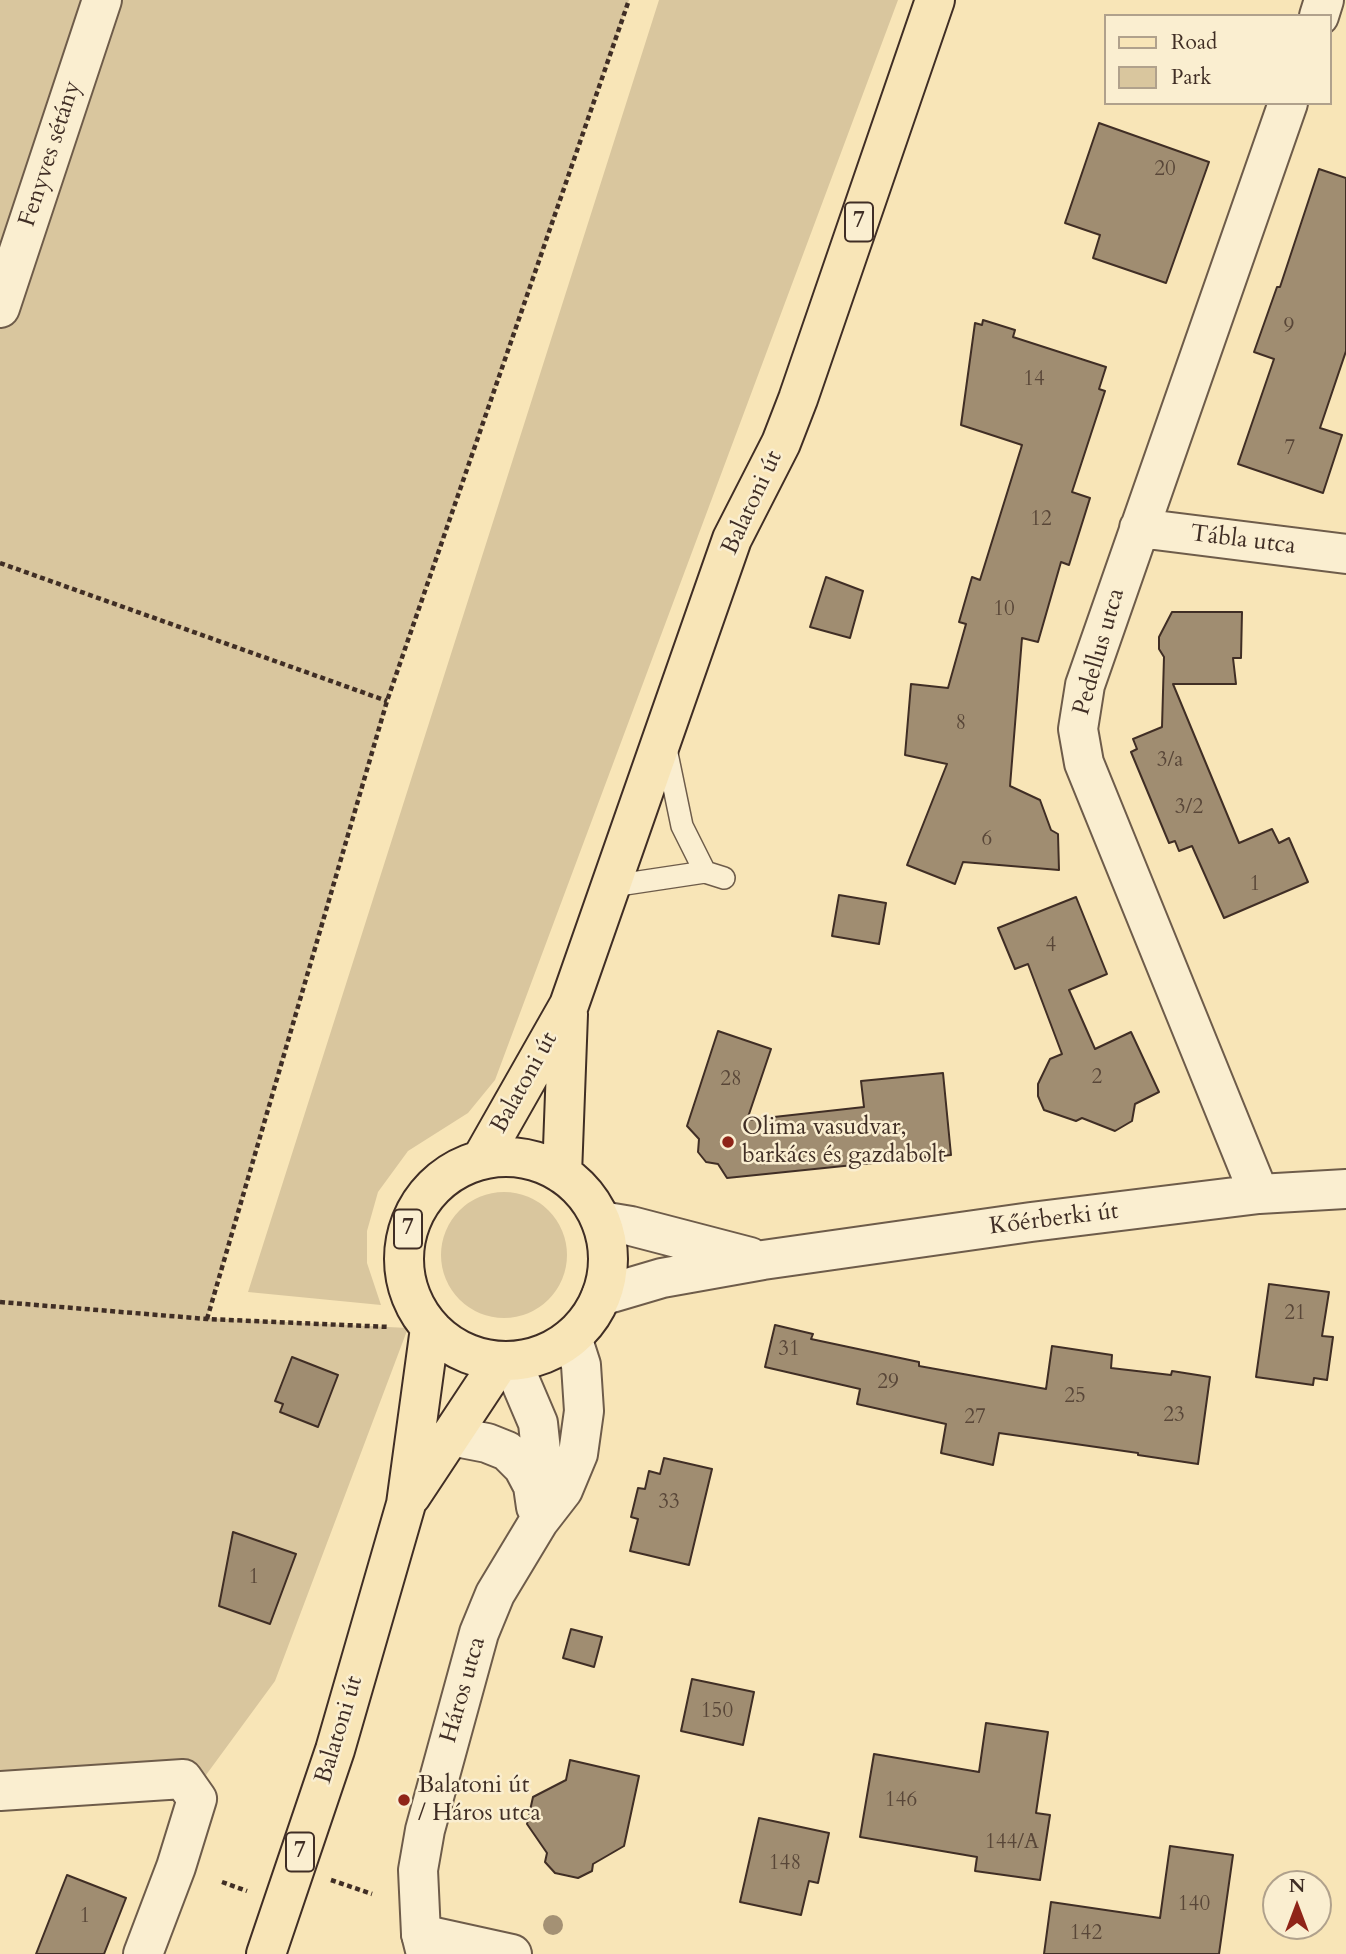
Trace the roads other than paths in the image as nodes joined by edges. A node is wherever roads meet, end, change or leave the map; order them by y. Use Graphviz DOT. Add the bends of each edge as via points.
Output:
graph roads {
  1 [pos="102,0"];
  2 [pos="935,0"];
  3 [pos="1287,105"];
  4 [pos="0,308"];
  5 [pos="1139,528"];
  6 [pos="1346,554"];
  7 [pos="664,738"];
  8 [pos="612,886"];
  9 [pos="569,1005"];
  10 [pos="481,1160"];
  11 [pos="562,1174"];
  12 [pos="1346,1189"];
  13 [pos="1259,1194"];
  14 [pos="601,1221"];
  15 [pos="763,1260"];
  16 [pos="601,1296"];
  17 [pos="413,1328"];
  18 [pos="572,1337"];
  19 [pos="505,1362"];
  20 [pos="451,1436"];
  21 [pos="406,1504"];
  22 [pos="538,1521"];
  23 [pos="0,1791"];
  24 [pos="424,1944"];
  25 [pos="143,1954"];
  26 [pos="266,1954"];
  27 [pos="512,1954"];
  1 -- 4 [label="street, Fenyves sétány"];
  2 -- 7 [label="main road, Balatoni út / 7" via="798,399 732,539"];
  3 -- 5 [label="street, Pedellus utca"];
  5 -- 6 [label="street, Tábla utca"];
  5 -- 13 [label="street, Pedellus utca" via="1085,685 1079,729 1084,763"];
  7 -- 8 [label="main road, Balatoni út / 7"];
  7 -- 8 [label="lane" via="682,826 715,875"];
  8 -- 9 [label="main road, Balatoni út / 7"];
  9 -- 10 [label="main road, Balatoni út / 7"];
  9 -- 11 [label="main road, Balatoni út / 7"];
  10 -- 11 [label="main road, 7" via="523,1158"];
  10 -- 17 [label="main road, 7" via="461,1167 436,1185 407,1230 404,1271 418,1311"];
  11 -- 14 [label="main road, 7" via="585,1194"];
  12 -- 13 [label="street, Kőérberki út"];
  13 -- 15 [label="street, Kőérberki út"];
  14 -- 15 [label="street, Kőérberki út"];
  14 -- 16 [label="main road, 7" via="607,1271"];
  15 -- 16 [label="street, Kőérberki út" via="662,1278"];
  16 -- 18 [label="main road, 7"];
  17 -- 19 [label="main road, 7" via="464,1353"];
  17 -- 21 [label="main road, Balatoni út / 7"];
  18 -- 19 [label="main road, 7" via="550,1351"];
  18 -- 22 [label="street, Háros utca" via="581,1365 584,1411 578,1454 563,1490"];
  19 -- 20 [label="main road, Balatoni út / 7"];
  19 -- 22 [label="street, Háros utca" via="538,1423 544,1488"];
  20 -- 21 [label="main road, Balatoni út / 7"];
  20 -- 22 [label="street" via="507,1451 533,1486"];
  21 -- 26 [label="main road, Balatoni út / 7" via="335,1750"];
  22 -- 24 [label="street, Háros utca" via="495,1594 479,1633 425,1830 418,1870"];
  23 -- 25 [label="street" via="183,1779 197,1799"];
  24 -- 27 [label="street"];
}
